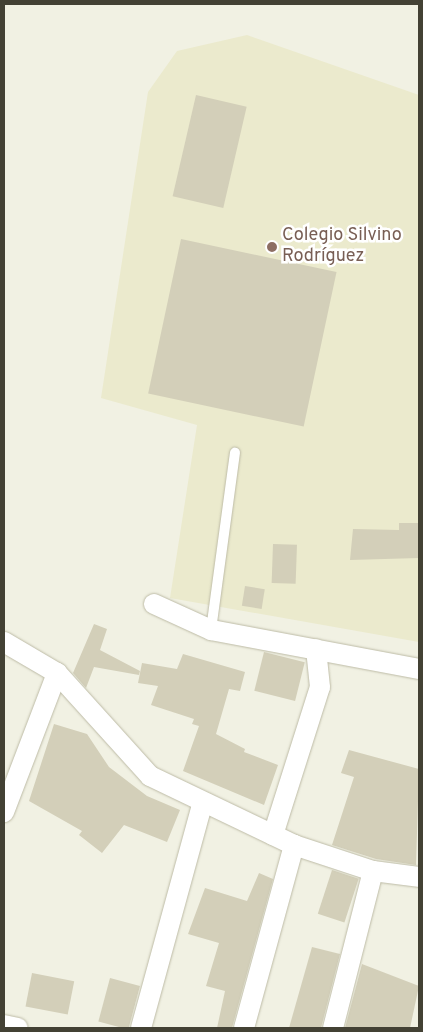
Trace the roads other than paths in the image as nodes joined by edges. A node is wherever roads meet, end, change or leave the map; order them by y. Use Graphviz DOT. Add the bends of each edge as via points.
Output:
graph roads {
  1 [pos="235,453"];
  2 [pos="154,604"];
  3 [pos="212,630"];
  4 [pos="4,642"];
  5 [pos="316,649"];
  6 [pos="419,670"];
  7 [pos="57,673"];
  8 [pos="202,805"];
  9 [pos="4,812"];
  10 [pos="273,835"];
  11 [pos="294,845"];
  12 [pos="372,871"];
  13 [pos="419,876"];
  14 [pos="4,1025"];
  15 [pos="18,1028"];
  16 [pos="141,1028"];
  17 [pos="244,1028"];
  18 [pos="333,1028"];
  1 -- 3 [label="lane"];
  2 -- 3 [label="street"];
  3 -- 5 [label="street"];
  4 -- 7 [label="street"];
  5 -- 6 [label="street"];
  5 -- 10 [label="street" via="320,687"];
  7 -- 8 [label="street" via="150,776"];
  7 -- 9 [label="street"];
  8 -- 10 [label="street"];
  8 -- 16 [label="street"];
  10 -- 11 [label="street"];
  11 -- 12 [label="street"];
  11 -- 17 [label="street"];
  12 -- 13 [label="street"];
  12 -- 18 [label="street"];
  14 -- 15 [label="street"];
}
